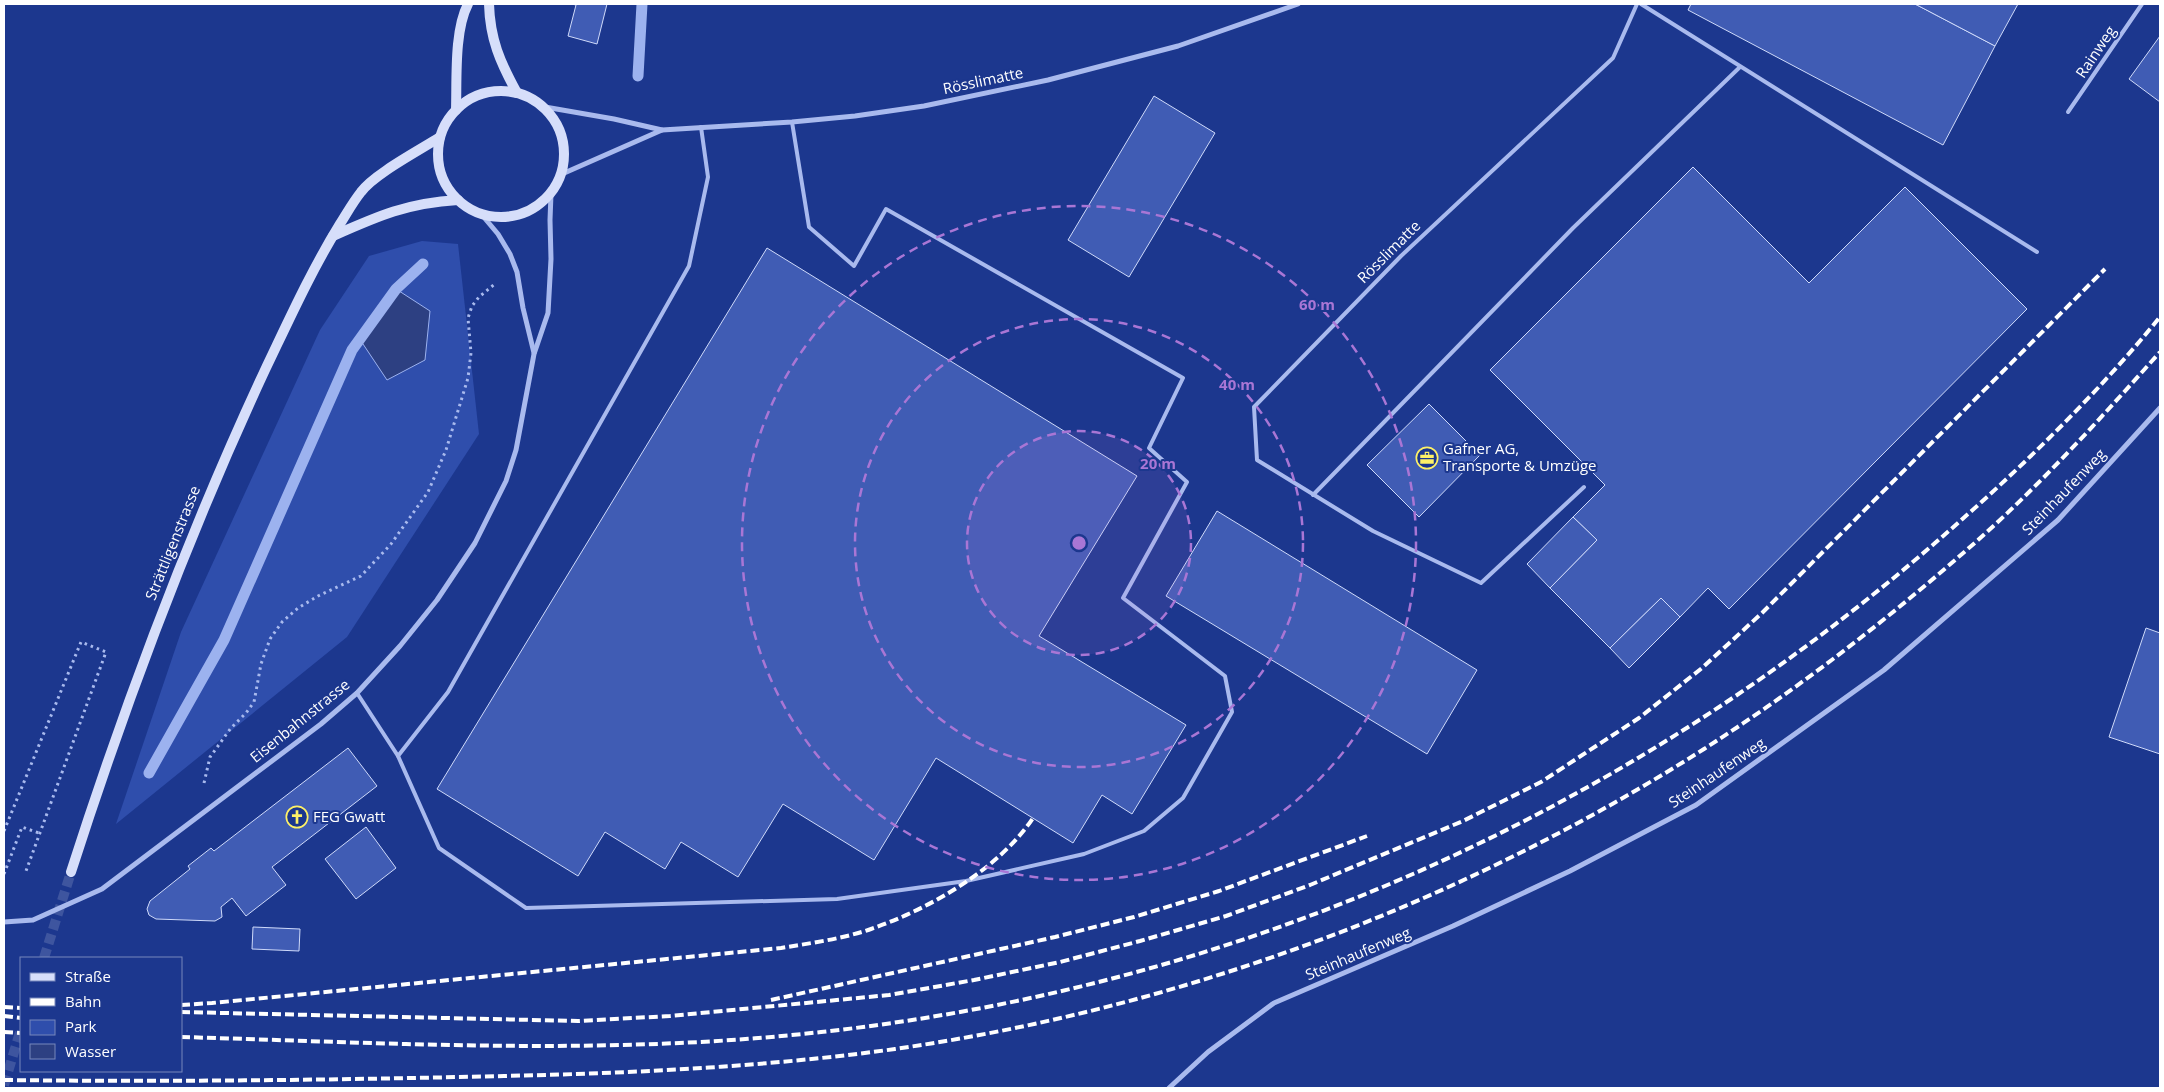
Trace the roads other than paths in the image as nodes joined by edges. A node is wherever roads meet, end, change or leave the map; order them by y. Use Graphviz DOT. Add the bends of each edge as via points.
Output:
graph roads {
  1 [pos="468,4"];
  2 [pos="489,4"];
  3 [pos="1298,4"];
  4 [pos="1637,4"];
  5 [pos="1641,4"];
  6 [pos="2142,4"];
  7 [pos="1740,67"];
  8 [pos="517,93"];
  9 [pos="545,108"];
  10 [pos="456,110"];
  11 [pos="2068,112"];
  12 [pos="792,122"];
  13 [pos="701,126"];
  14 [pos="662,130"];
  15 [pos="440,137"];
  16 [pos="562,174"];
  17 [pos="551,194"];
  18 [pos="458,200"];
  19 [pos="482,215"];
  20 [pos="332,237"];
  21 [pos="2038,252"];
  22 [pos="534,354"];
  23 [pos="2160,408"];
  24 [pos="1584,487"];
  25 [pos="1312,495"];
  26 [pos="357,693"];
  27 [pos="398,756"];
  28 [pos="71,872"];
  29 [pos="4,922"];
  30 [pos="1169,1088"];
  1 -- 10 [label="main road" via="458,54"];
  2 -- 8 [label="main road" via="496,52"];
  3 -- 12 [label="street, Rösslimatte" via="1178,46 1048,80 924,106"];
  4 -- 25 [label="lane, Rösslimatte" via="1613,58 1402,256 1254,406 1257,460"];
  5 -- 7 [label="lane"];
  6 -- 11 [label="lane, Rainweg"];
  7 -- 21 [label="lane"];
  7 -- 25 [label="lane" via="1573,228"];
  8 -- 9 [label="main road" via="532,98"];
  8 -- 10 [label="main road" via="501,90 484,93 469,99"];
  9 -- 14 [label="street, Rösslimatte"];
  9 -- 16 [label="main road" via="556,121 563,138"];
  10 -- 15 [label="main road"];
  12 -- 13 [label="street, Rösslimatte"];
  12 -- 27 [label="lane" via="809,227 854,266 886,210 1183,378 1150,448 1187,482 1124,598 1226,676 1232,712 1183,798 1144,831 1093,851 966,881 837,899 526,908 439,848"];
  13 -- 14 [label="street, Rösslimatte"];
  13 -- 27 [label="lane" via="708,177 689,266 448,692"];
  14 -- 16 [label="street, Rösslimatte"];
  15 -- 18 [label="main road" via="438,151 442,178"];
  15 -- 20 [label="main road, Strättligenstrasse" via="362,190"];
  16 -- 17 [label="main road"];
  17 -- 19 [label="main road" via="540,205 520,215 498,218"];
  17 -- 22 [label="street, Eisenbahnstrasse" via="552,259 548,313"];
  18 -- 19 [label="main road"];
  18 -- 20 [label="main road" via="406,207"];
  19 -- 22 [label="street, Eisenbahnstrasse" via="498,234 517,272"];
  20 -- 28 [label="main road, Strättligenstrasse" via="295,304 232,441 178,571 120,725"];
  22 -- 26 [label="street, Eisenbahnstrasse" via="516,450 506,481 475,543 437,600"];
  23 -- 30 [label="street, Steinhaufenweg" via="2058,520 1892,663 1696,806 1453,926 1274,1004 1208,1052"];
  24 -- 25 [label="lane, Rösslimatte" via="1480,583 1373,531"];
  26 -- 27 [label="lane"];
  26 -- 29 [label="street, Eisenbahnstrasse" via="321,724 102,889 33,920"];
}
